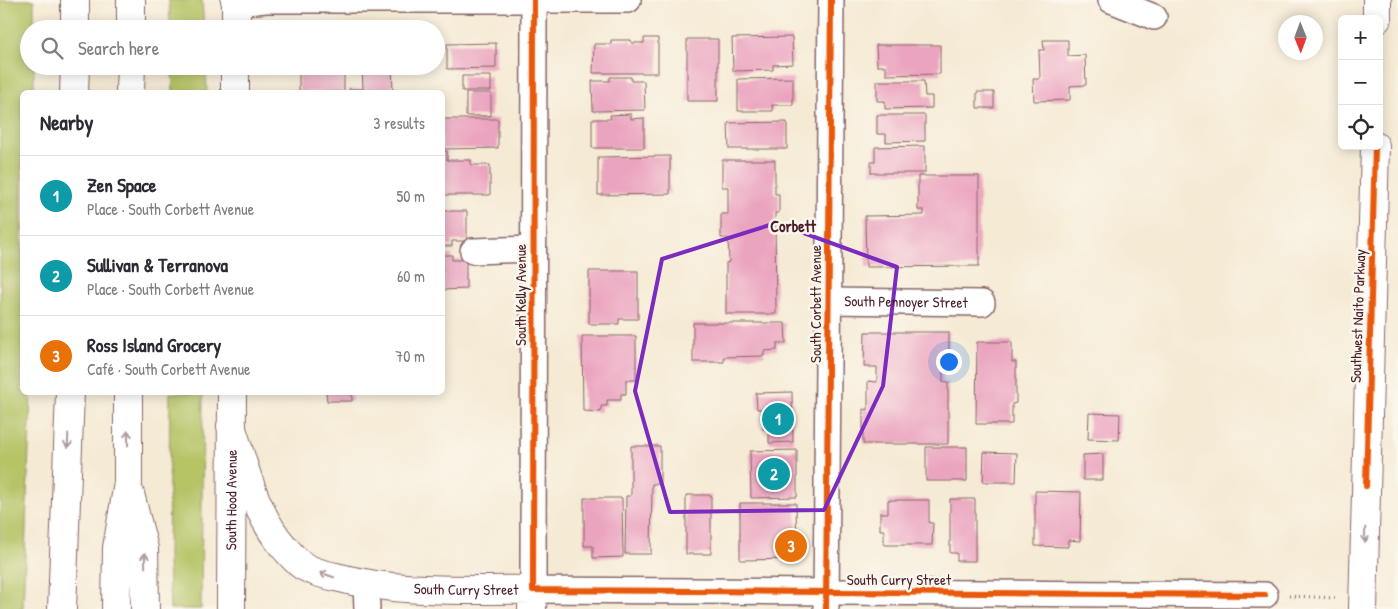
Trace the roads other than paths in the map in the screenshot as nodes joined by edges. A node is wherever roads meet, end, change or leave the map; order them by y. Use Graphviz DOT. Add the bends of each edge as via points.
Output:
graph roads {
  1 [pos="76,0"];
  2 [pos="131,0"];
  3 [pos="534,0"];
  4 [pos="628,0"];
  5 [pos="831,0"];
  6 [pos="1111,0"];
  7 [pos="1377,0"];
  8 [pos="236,8"];
  9 [pos="1377,15"];
  10 [pos="1154,17"];
  11 [pos="75,20"];
  12 [pos="131,20"];
  13 [pos="75,75"];
  14 [pos="130,75"];
  15 [pos="235,75"];
  16 [pos="74,90"];
  17 [pos="130,90"];
  18 [pos="235,90"];
  19 [pos="1375,150"];
  20 [pos="533,249"];
  21 [pos="473,251"];
  22 [pos="828,301"];
  23 [pos="982,303"];
  24 [pos="70,395"];
  25 [pos="128,395"];
  26 [pos="232,395"];
  27 [pos="231,426"];
  28 [pos="128,482"];
  29 [pos="366,596"];
  30 [pos="1265,596"];
  31 [pos="532,599"];
  32 [pos="826,600"];
  33 [pos="1122,602"];
  34 [pos="1363,604"];
  35 [pos="62,609"];
  36 [pos="116,609"];
  37 [pos="145,609"];
  38 [pos="231,609"];
  1 -- 11 [label="main road"];
  2 -- 12 [label="main road"];
  3 -- 4 [label="street"];
  3 -- 8 [label="street" via="266,0"];
  3 -- 20 [label="street, South Kelly Avenue"];
  5 -- 22 [label="street, South Corbett Avenue"];
  6 -- 10 [label="street"];
  7 -- 9 [label="main road"];
  13 -- 16 [label="main road"];
  14 -- 17 [label="main road"];
  15 -- 18 [label="main road"];
  19 -- 34 [label="main road, Southwest Naito Parkway, one-way"];
  20 -- 21 [label="street"];
  20 -- 31 [label="street, South Kelly Avenue"];
  22 -- 23 [label="street, South Pennoyer Street"];
  22 -- 32 [label="street, South Corbett Avenue"];
  24 -- 35 [label="main road, one-way"];
  28 -- 25 [label="main road, one-way"];
  26 -- 27 [label="main road, South Hood Avenue"];
  29 -- 27 [label="main road, South Curry Street, one-way" via="303,566 285,548 253,494"];
  27 -- 38 [label="main road, South Hood Avenue"];
  28 -- 36 [label="main road" via="117,548"];
  37 -- 28 [label="main road, one-way" via="144,550"];
  29 -- 31 [label="main road, South Curry Street" via="410,588"];
  30 -- 33 [label="street, South Curry Street"];
  31 -- 32 [label="street, South Curry Street"];
  32 -- 33 [label="street, South Curry Street"];
}
